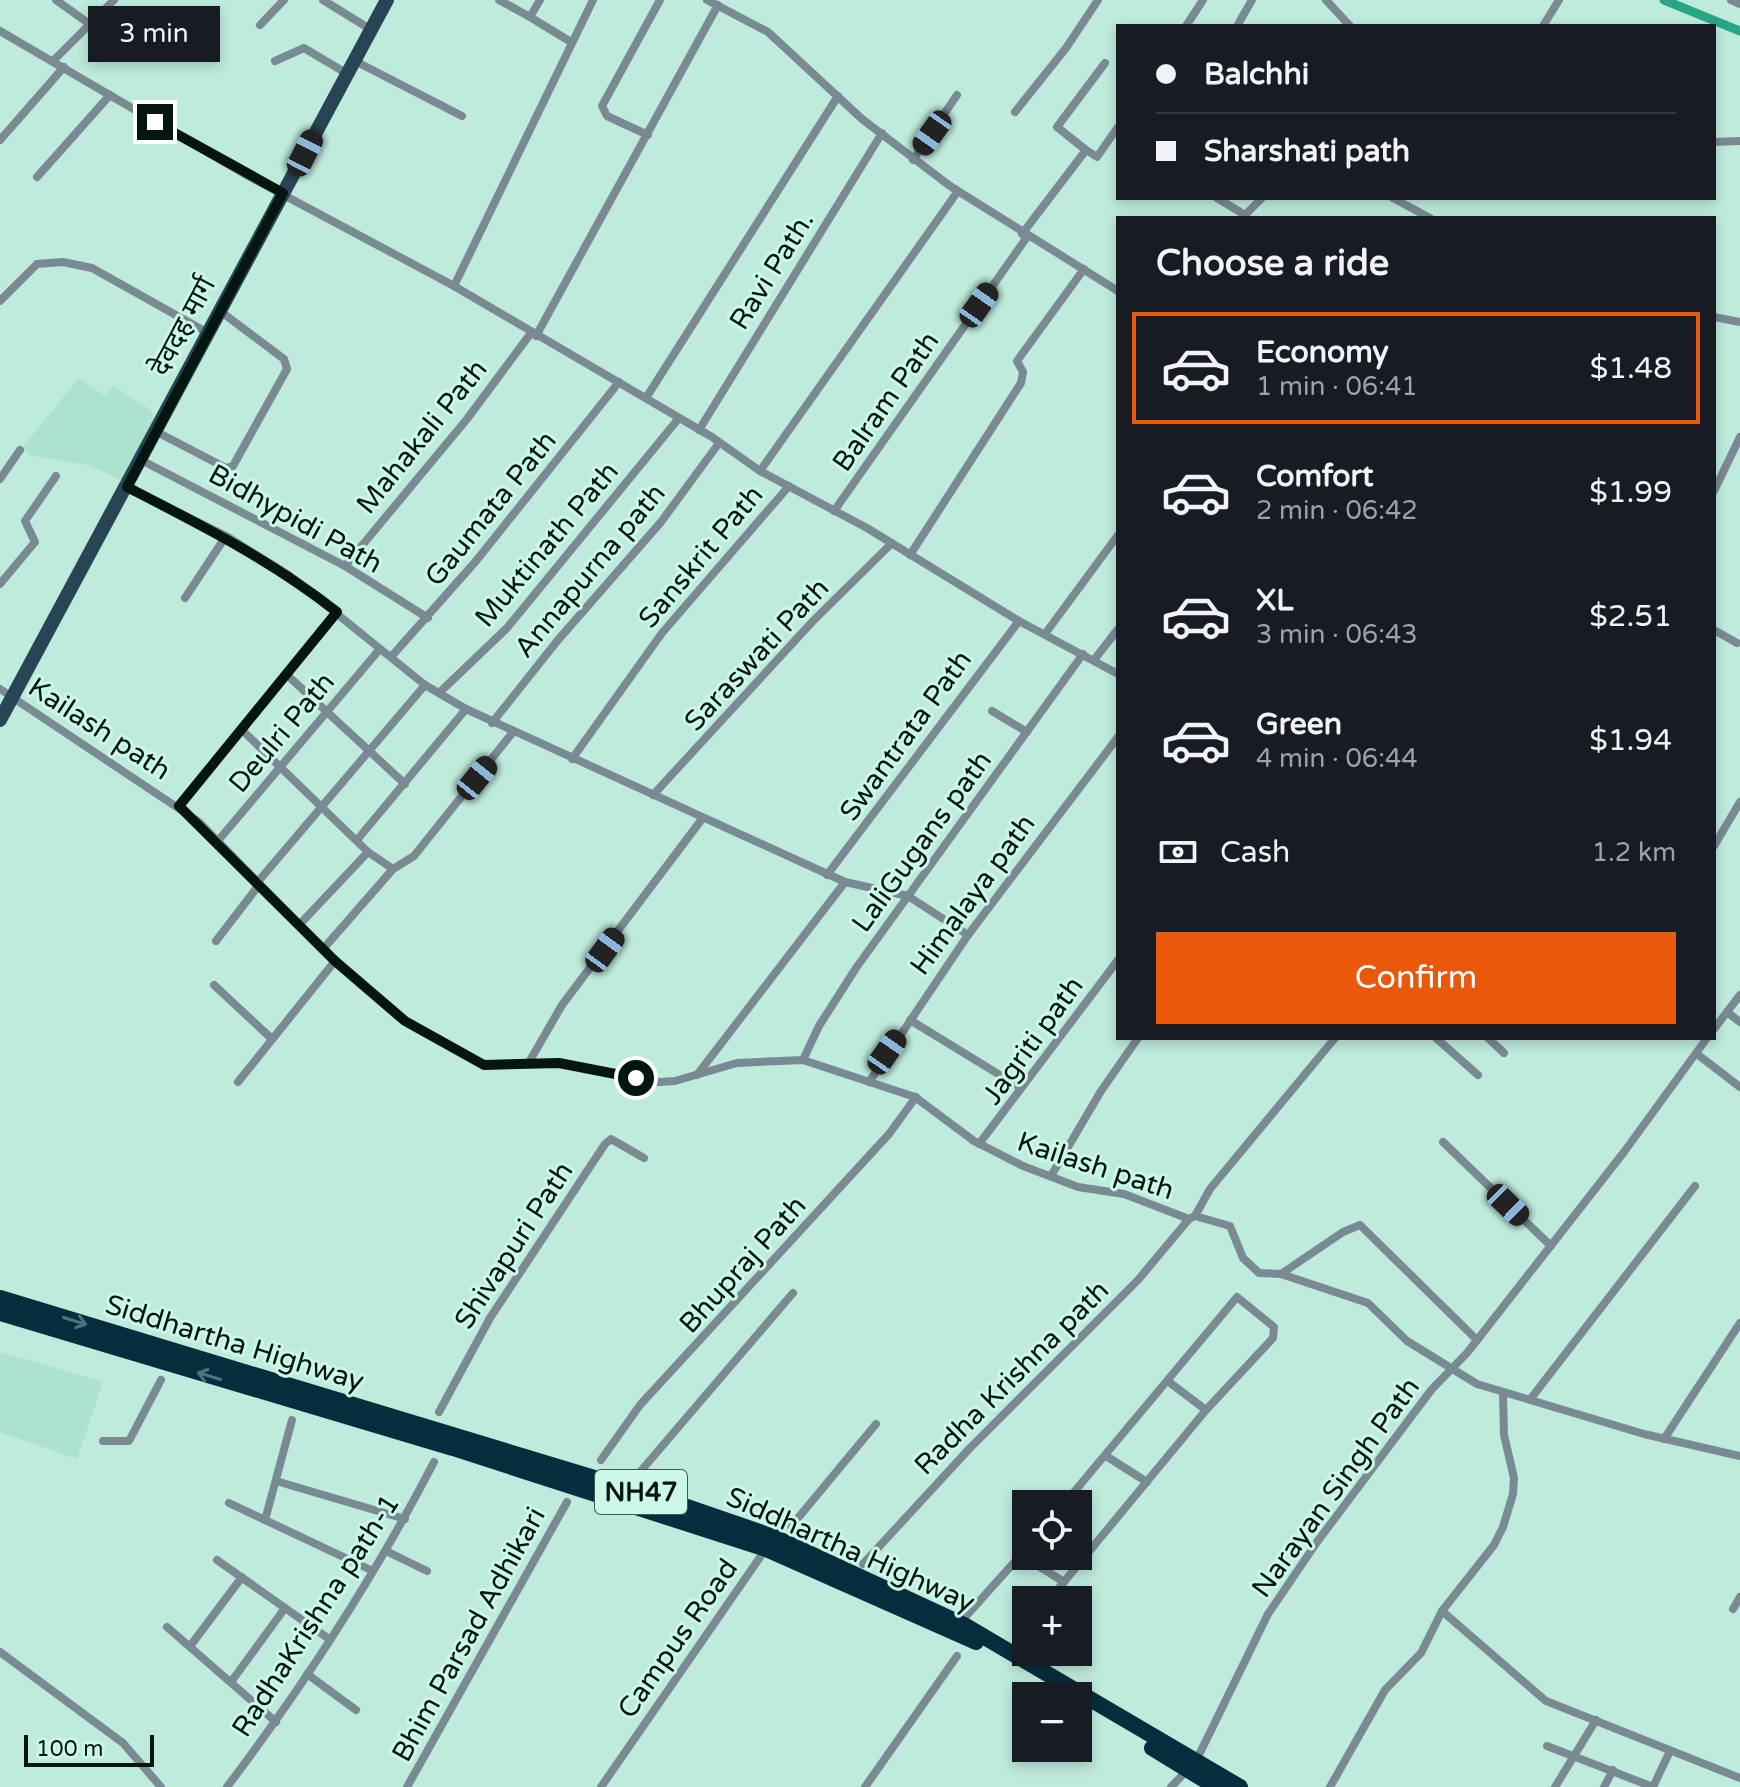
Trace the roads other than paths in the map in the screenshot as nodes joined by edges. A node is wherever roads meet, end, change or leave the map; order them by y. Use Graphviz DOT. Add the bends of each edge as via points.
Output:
graph roads {
  1 [pos="56,0"];
  2 [pos="114,0"];
  3 [pos="284,0"];
  4 [pos="323,0"];
  5 [pos="387,0"];
  6 [pos="499,0"];
  7 [pos="540,0"];
  8 [pos="593,0"];
  9 [pos="660,0"];
  10 [pos="707,0"];
  11 [pos="1098,0"];
  12 [pos="1203,0"];
  13 [pos="1252,0"];
  14 [pos="1326,0"];
  15 [pos="1559,0"];
  16 [pos="1731,0"];
  17 [pos="1740,4"];
  18 [pos="718,5"];
  19 [pos="530,17"];
  20 [pos="1341,17"];
  21 [pos="1187,24"];
  22 [pos="1238,24"];
  23 [pos="1336,24"];
  24 [pos="1348,24"];
  25 [pos="1544,24"];
  26 [pos="91,25"];
  27 [pos="260,25"];
  28 [pos="370,29"];
  29 [pos="0,31"];
  30 [pos="571,42"];
  31 [pos="53,61"];
  32 [pos="275,61"];
  33 [pos="1105,63"];
  34 [pos="64,67"];
  35 [pos="350,67"];
  36 [pos="110,95"];
  37 [pos="957,95"];
  38 [pos="838,96"];
  39 [pos="1015,112"];
  40 [pos="462,116"];
  41 [pos="1116,130"];
  42 [pos="882,133"];
  43 [pos="648,135"];
  44 [pos="0,140"];
  45 [pos="1740,141"];
  46 [pos="1716,142"];
  47 [pos="1086,150"];
  48 [pos="913,160"];
  49 [pos="37,177"];
  50 [pos="958,191"];
  51 [pos="283,193"];
  52 [pos="1220,200"];
  53 [pos="1260,200"];
  54 [pos="1397,200"];
  55 [pos="1426,216"];
  56 [pos="1024,235"];
  57 [pos="1084,269"];
  58 [pos="454,286"];
  59 [pos="1116,290"];
  60 [pos="0,301"];
  61 [pos="220,311"];
  62 [pos="1716,317"];
  63 [pos="1740,322"];
  64 [pos="208,333"];
  65 [pos="533,334"];
  66 [pos="619,382"];
  67 [pos="646,398"];
  68 [pos="679,418"];
  69 [pos="699,430"];
  70 [pos="157,432"];
  71 [pos="1740,437"];
  72 [pos="719,443"];
  73 [pos="20,450"];
  74 [pos="141,460"];
  75 [pos="1736,461"];
  76 [pos="760,471"];
  77 [pos="56,476"];
  78 [pos="0,479"];
  79 [pos="789,486"];
  80 [pos="127,487"];
  81 [pos="1716,488"];
  82 [pos="834,511"];
  83 [pos="226,536"];
  84 [pos="1116,538"];
  85 [pos="892,543"];
  86 [pos="910,555"];
  87 [pos="345,566"];
  88 [pos="0,584"];
  89 [pos="185,598"];
  90 [pos="337,612"];
  91 [pos="428,618"];
  92 [pos="1019,621"];
  93 [pos="1716,631"];
  94 [pos="1116,632"];
  95 [pos="1045,634"];
  96 [pos="1737,643"];
  97 [pos="379,650"];
  98 [pos="1083,654"];
  99 [pos="391,657"];
  100 [pos="1094,660"];
  101 [pos="1116,673"];
  102 [pos="286,674"];
  103 [pos="425,685"];
  104 [pos="6,693"];
  105 [pos="439,693"];
  106 [pos="466,709"];
  107 [pos="992,711"];
  108 [pos="327,712"];
  109 [pos="0,720"];
  110 [pos="492,723"];
  111 [pos="242,730"];
  112 [pos="513,732"];
  113 [pos="1027,732"];
  114 [pos="1116,740"];
  115 [pos="370,751"];
  116 [pos="572,759"];
  117 [pos="282,767"];
  118 [pos="405,784"];
  119 [pos="653,795"];
  120 [pos="1740,802"];
  121 [pos="179,806"];
  122 [pos="322,806"];
  123 [pos="702,819"];
  124 [pos="357,840"];
  125 [pos="217,842"];
  126 [pos="1716,843"];
  127 [pos="368,852"];
  128 [pos="393,869"];
  129 [pos="827,875"];
  130 [pos="845,882"];
  131 [pos="258,884"];
  132 [pos="908,896"];
  133 [pos="300,924"];
  134 [pos="968,935"];
  135 [pos="216,941"];
  136 [pos="324,948"];
  137 [pos="335,961"];
  138 [pos="1116,963"];
  139 [pos="214,985"];
  140 [pos="1740,995"];
  141 [pos="1727,1012"];
  142 [pos="910,1020"];
  143 [pos="1740,1022"];
  144 [pos="1716,1026"];
  145 [pos="272,1039"];
  146 [pos="1137,1040"];
  147 [pos="1333,1040"];
  148 [pos="1438,1040"];
  149 [pos="1490,1040"];
  150 [pos="1706,1040"];
  151 [pos="1504,1053"];
  152 [pos="1697,1054"];
  153 [pos="803,1060"];
  154 [pos="528,1064"];
  155 [pos="1478,1075"];
  156 [pos="696,1076"];
  157 [pos="238,1082"];
  158 [pos="869,1082"];
  159 [pos="1740,1087"];
  160 [pos="1021,1088"];
  161 [pos="916,1097"];
  162 [pos="1443,1142"];
  163 [pos="979,1144"];
  164 [pos="644,1158"];
  165 [pos="1051,1176"];
  166 [pos="1695,1186"];
  167 [pos="1192,1217"];
  168 [pos="1551,1246"];
  169 [pos="1281,1274"];
  170 [pos="793,1293"];
  171 [pos="0,1298"];
  172 [pos="0,1313"];
  173 [pos="1740,1323"];
  174 [pos="1477,1340"];
  175 [pos="1450,1369"];
  176 [pos="161,1380"];
  177 [pos="1169,1382"];
  178 [pos="1503,1393"];
  179 [pos="1532,1397"];
  180 [pos="1206,1410"];
  181 [pos="439,1412"];
  182 [pos="292,1420"];
  183 [pos="876,1424"];
  184 [pos="1664,1439"];
  185 [pos="103,1441"];
  186 [pos="1106,1456"];
  187 [pos="1740,1456"];
  188 [pos="601,1460"];
  189 [pos="434,1462"];
  190 [pos="640,1472"];
  191 [pos="276,1481"];
  192 [pos="1147,1482"];
  193 [pos="1076,1490"];
  194 [pos="567,1502"];
  195 [pos="229,1503"];
  196 [pos="405,1519"];
  197 [pos="265,1520"];
  198 [pos="770,1543"];
  199 [pos="386,1551"];
  200 [pos="217,1560"];
  201 [pos="863,1564"];
  202 [pos="1012,1565"];
  203 [pos="1048,1570"];
  204 [pos="373,1571"];
  205 [pos="427,1571"];
  206 [pos="242,1577"];
  207 [pos="1064,1582"];
  208 [pos="1061,1586"];
  209 [pos="1740,1597"];
  210 [pos="285,1608"];
  211 [pos="1733,1609"];
  212 [pos="1442,1611"];
  213 [pos="967,1615"];
  214 [pos="167,1627"];
  215 [pos="329,1639"];
  216 [pos="191,1645"];
  217 [pos="0,1652"];
  218 [pos="957,1656"];
  219 [pos="307,1674"];
  220 [pos="231,1682"];
  221 [pos="1042,1682"];
  222 [pos="356,1710"];
  223 [pos="1092,1711"];
  224 [pos="1596,1720"];
  225 [pos="276,1722"];
  226 [pos="1547,1746"];
  227 [pos="1670,1751"];
  228 [pos="1573,1755"];
  229 [pos="1192,1766"];
  230 [pos="1613,1770"];
  231 [pos="1739,1776"];
  232 [pos="1174,1786"];
  233 [pos="161,1787"];
  234 [pos="227,1787"];
  235 [pos="407,1787"];
  236 [pos="601,1787"];
  237 [pos="865,1787"];
  238 [pos="1216,1787"];
  239 [pos="1240,1787"];
  240 [pos="1330,1787"];
  241 [pos="1555,1787"];
  242 [pos="1604,1787"];
  243 [pos="1653,1787"];
  1 -- 26 [label="street"];
  2 -- 26 [label="street"];
  3 -- 27 [label="street"];
  4 -- 28 [label="street"];
  5 -- 28 [label="main road, देवदह मार्ग"];
  6 -- 19 [label="street"];
  7 -- 19 [label="street"];
  8 -- 30 [label="street"];
  9 -- 43 [label="street" via="602,106 607,116"];
  10 -- 18 [label="street"];
  11 -- 39 [label="street"];
  12 -- 21 [label="street"];
  13 -- 22 [label="street"];
  14 -- 20 [label="street"];
  15 -- 25 [label="street"];
  16 -- 17 [label="street"];
  18 -- 38 [label="street" via="768,32"];
  18 -- 43 [label="street, Mahakali Path"];
  19 -- 30 [label="street"];
  20 -- 23 [label="street"];
  20 -- 24 [label="street"];
  26 -- 31 [label="street"];
  28 -- 35 [label="main road, देवदह मार्ग"];
  29 -- 31 [label="street"];
  30 -- 58 [label="street"];
  31 -- 34 [label="street"];
  32 -- 35 [label="street" via="304,48"];
  33 -- 47 [label="street" via="1057,127"];
  34 -- 36 [label="street"];
  34 -- 44 [label="street"];
  35 -- 40 [label="street"];
  35 -- 51 [label="main road, देवदह मार्ग"];
  36 -- 49 [label="street"];
  36 -- 51 [label="street"];
  37 -- 48 [label="street"];
  38 -- 42 [label="street"];
  38 -- 67 [label="street"];
  41 -- 47 [label="street" via="1097,157"];
  42 -- 48 [label="street"];
  42 -- 69 [label="street, Ravi Path."];
  43 -- 65 [label="street, Mahakali Path"];
  45 -- 46 [label="street"];
  47 -- 56 [label="street, Balram Path"];
  48 -- 50 [label="street"];
  50 -- 56 [label="street"];
  50 -- 76 [label="street"];
  51 -- 58 [label="street"];
  51 -- 61 [label="main road, देवदह मार्ग"];
  52 -- 53 [label="street" via="1245,215"];
  54 -- 55 [label="street"];
  56 -- 57 [label="street"];
  56 -- 82 [label="street, Balram Path"];
  57 -- 59 [label="street"];
  57 -- 86 [label="street" via="1017,361 1021,383"];
  58 -- 65 [label="street"];
  60 -- 64 [label="street" via="37,264 81,264"];
  61 -- 64 [label="main road, देवदह मार्ग"];
  61 -- 70 [label="street" via="284,359 287,369 233,466 226,468"];
  62 -- 63 [label="street"];
  64 -- 70 [label="main road, देवदह मार्ग"];
  65 -- 66 [label="street"];
  65 -- 87 [label="street, Mahakali Path"];
  66 -- 67 [label="street"];
  66 -- 91 [label="street, Gaumata Path"];
  67 -- 68 [label="street"];
  68 -- 69 [label="street"];
  68 -- 105 [label="street, Muktinath Path" via="507,628"];
  69 -- 72 [label="street"];
  70 -- 74 [label="main road, देवदह मार्ग"];
  71 -- 75 [label="street"];
  72 -- 76 [label="street"];
  72 -- 110 [label="street, Annapurna path" via="661,522"];
  73 -- 78 [label="street"];
  74 -- 80 [label="main road, देवदह मार्ग"];
  74 -- 87 [label="street, Bidhypidi Path"];
  75 -- 81 [label="street"];
  76 -- 79 [label="street"];
  77 -- 88 [label="street" via="25,521 33,545"];
  79 -- 82 [label="street"];
  79 -- 116 [label="street, Sanskrit Path" via="646,655"];
  80 -- 83 [label="street"];
  80 -- 104 [label="main road, देवदह मार्ग"];
  82 -- 85 [label="street"];
  83 -- 89 [label="street"];
  83 -- 90 [label="street"];
  84 -- 95 [label="street"];
  85 -- 86 [label="street"];
  85 -- 119 [label="street, Saraswati Path"];
  86 -- 92 [label="street"];
  87 -- 91 [label="street, Bidhypidi Path"];
  90 -- 97 [label="street"];
  90 -- 102 [label="street"];
  91 -- 99 [label="street, Gaumata Path"];
  92 -- 95 [label="street"];
  92 -- 129 [label="street, Swantrata Path"];
  93 -- 96 [label="street"];
  94 -- 100 [label="street"];
  95 -- 98 [label="street"];
  97 -- 99 [label="street"];
  97 -- 108 [label="street, Deulri Path"];
  98 -- 100 [label="street"];
  98 -- 113 [label="street, LaliGugans path"];
  99 -- 103 [label="street"];
  100 -- 101 [label="street"];
  102 -- 108 [label="street"];
  102 -- 111 [label="street"];
  103 -- 105 [label="street"];
  103 -- 115 [label="street"];
  104 -- 109 [label="main road, देवदह मार्ग"];
  104 -- 121 [label="street, Kailash path"];
  105 -- 106 [label="street"];
  106 -- 110 [label="street"];
  106 -- 118 [label="street"];
  107 -- 113 [label="street"];
  108 -- 115 [label="street"];
  108 -- 117 [label="street, Deulri Path"];
  110 -- 112 [label="street"];
  111 -- 117 [label="street"];
  111 -- 121 [label="street"];
  112 -- 116 [label="street"];
  112 -- 128 [label="street" via="414,856"];
  113 -- 132 [label="street, LaliGugans path"];
  114 -- 134 [label="street, Himalaya path"];
  115 -- 118 [label="street"];
  115 -- 122 [label="street"];
  116 -- 119 [label="street"];
  117 -- 122 [label="street"];
  117 -- 125 [label="street, Deulri Path"];
  118 -- 124 [label="street"];
  119 -- 123 [label="street"];
  120 -- 126 [label="street"];
  121 -- 125 [label="street, Kailash path"];
  122 -- 124 [label="street"];
  122 -- 131 [label="street"];
  123 -- 129 [label="street"];
  123 -- 154 [label="street" via="562,1005"];
  124 -- 127 [label="street"];
  125 -- 131 [label="street, Kailash path"];
  127 -- 128 [label="street"];
  127 -- 133 [label="street"];
  128 -- 136 [label="street"];
  129 -- 130 [label="street"];
  130 -- 132 [label="street"];
  130 -- 156 [label="street"];
  131 -- 133 [label="street, Kailash path"];
  131 -- 135 [label="street"];
  132 -- 134 [label="street"];
  132 -- 153 [label="street, LaliGugans path" via="829,1009"];
  133 -- 136 [label="street, Kailash path"];
  134 -- 142 [label="street, Himalaya path"];
  136 -- 137 [label="street, Kailash path"];
  137 -- 145 [label="street"];
  137 -- 154 [label="street, Kailash path" via="398,1016 478,1063"];
  138 -- 160 [label="street, Jagriti path"];
  139 -- 145 [label="street"];
  140 -- 141 [label="street"];
  141 -- 143 [label="street"];
  141 -- 144 [label="street"];
  142 -- 158 [label="street, Himalaya path"];
  142 -- 160 [label="street"];
  145 -- 157 [label="street"];
  146 -- 165 [label="street"];
  147 -- 167 [label="street, Radha Krishna path"];
  148 -- 155 [label="street"];
  149 -- 151 [label="street"];
  150 -- 152 [label="street, Narayan Singh Path"];
  152 -- 159 [label="street"];
  152 -- 168 [label="street, Narayan Singh Path"];
  153 -- 156 [label="street, Kailash path" via="737,1063"];
  153 -- 158 [label="street, Kailash path"];
  154 -- 156 [label="street, Kailash path" via="559,1063 659,1082"];
  158 -- 161 [label="street, Kailash path"];
  160 -- 163 [label="street, Jagriti path"];
  161 -- 163 [label="street, Kailash path"];
  161 -- 188 [label="street, Bhupraj Path" via="889,1134 640,1405"];
  162 -- 168 [label="street"];
  163 -- 165 [label="street, Kailash path"];
  164 -- 181 [label="street, Shivapuri Path" via="611,1139 605,1144 490,1318"];
  165 -- 167 [label="street, Kailash path"];
  166 -- 179 [label="street"];
  167 -- 169 [label="street, Kailash path" via="1230,1226 1251,1268"];
  167 -- 201 [label="street, Radha Krishna path" via="1138,1280"];
  168 -- 174 [label="street, Narayan Singh Path"];
  169 -- 174 [label="street" via="1360,1225"];
  169 -- 175 [label="street" via="1368,1303 1407,1341"];
  170 -- 190 [label="street"];
  171 -- 198 [label="highway, Siddhartha Highway / NH47, one-way" via="667,1500"];
  198 -- 172 [label="highway, Siddhartha Highway / NH47, one-way"];
  173 -- 184 [label="street"];
  174 -- 175 [label="street, Narayan Singh Path"];
  175 -- 178 [label="street"];
  175 -- 229 [label="street, Narayan Singh Path" via="1283,1591"];
  176 -- 185 [label="street" via="129,1441"];
  177 -- 180 [label="street"];
  177 -- 180 [label="street" via="1237,1297 1274,1327 1273,1338"];
  177 -- 186 [label="street"];
  178 -- 179 [label="street"];
  178 -- 212 [label="street" via="1513,1494 1494,1545"];
  179 -- 184 [label="street"];
  180 -- 192 [label="street"];
  182 -- 191 [label="street"];
  183 -- 198 [label="street, Campus Road" via="793,1524 780,1525"];
  184 -- 187 [label="street"];
  186 -- 192 [label="street"];
  186 -- 193 [label="street"];
  189 -- 196 [label="street, RadhaKrishna path-1"];
  191 -- 196 [label="street"];
  191 -- 197 [label="street"];
  192 -- 207 [label="street"];
  194 -- 235 [label="street, Bhim Parsad Adhikari"];
  195 -- 197 [label="street"];
  196 -- 199 [label="street, RadhaKrishna path-1"];
  197 -- 204 [label="street"];
  198 -- 221 [label="highway, Siddhartha Highway / NH47" via="973,1641"];
  198 -- 229 [label="highway, Siddhartha Highway / NH47" via="964,1625"];
  198 -- 236 [label="street, Campus Road"];
  199 -- 204 [label="street, RadhaKrishna path-1"];
  199 -- 205 [label="street"];
  200 -- 206 [label="street"];
  202 -- 213 [label="street"];
  203 -- 207 [label="street"];
  204 -- 215 [label="street, RadhaKrishna path-1"];
  206 -- 210 [label="street"];
  206 -- 216 [label="street"];
  207 -- 208 [label="street"];
  209 -- 211 [label="street"];
  210 -- 215 [label="street"];
  210 -- 220 [label="street"];
  212 -- 224 [label="street" via="1546,1701"];
  212 -- 240 [label="street" via="1421,1653 1385,1690"];
  214 -- 216 [label="street"];
  215 -- 219 [label="street, RadhaKrishna path-1"];
  216 -- 220 [label="street"];
  217 -- 233 [label="street" via="123,1743"];
  218 -- 237 [label="street"];
  219 -- 222 [label="street"];
  219 -- 225 [label="street, RadhaKrishna path-1"];
  220 -- 225 [label="street"];
  223 -- 229 [label="highway, Siddhartha Highway / NH47"];
  224 -- 227 [label="street"];
  224 -- 228 [label="street"];
  225 -- 234 [label="street, RadhaKrishna path-1"];
  226 -- 228 [label="street"];
  227 -- 231 [label="street"];
  227 -- 243 [label="street"];
  228 -- 230 [label="street"];
  228 -- 241 [label="street"];
  229 -- 232 [label="street"];
  229 -- 238 [label="highway, Siddhartha Highway / NH47"];
  229 -- 239 [label="highway, Siddhartha Highway / NH47"];
  230 -- 242 [label="street"];
  230 -- 243 [label="street"];
}
